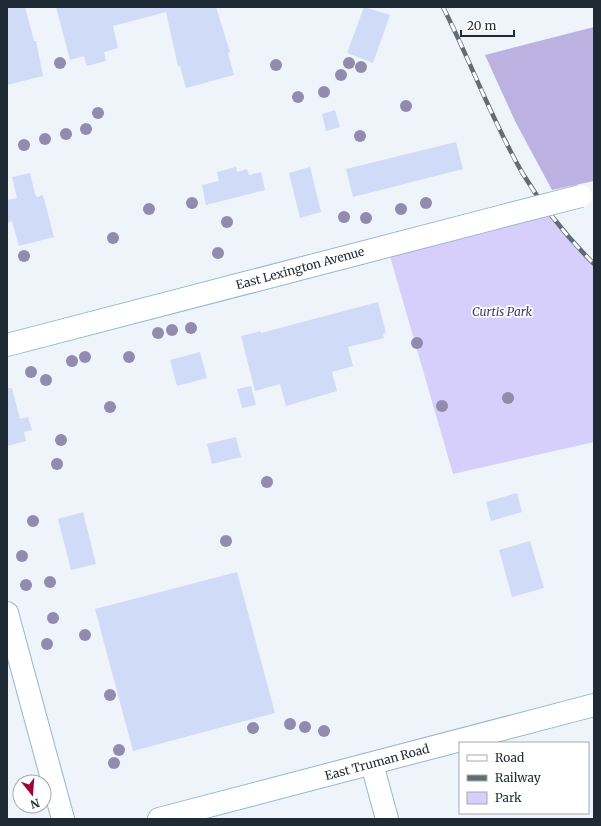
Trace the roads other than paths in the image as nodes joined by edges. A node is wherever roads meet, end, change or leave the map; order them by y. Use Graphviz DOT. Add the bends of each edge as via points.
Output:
graph roads {
  1 [pos="587,194"];
  2 [pos="7,345"];
  3 [pos="7,613"];
  4 [pos="594,706"];
  5 [pos="372,764"];
  6 [pos="63,819"];
  7 [pos="159,819"];
  8 [pos="387,819"];
  1 -- 2 [label="street, East Lexington Avenue, bridge"];
  3 -- 6 [label="street"];
  4 -- 5 [label="street, East Truman Road"];
  5 -- 7 [label="street, East Truman Road"];
  5 -- 8 [label="street"];
}
